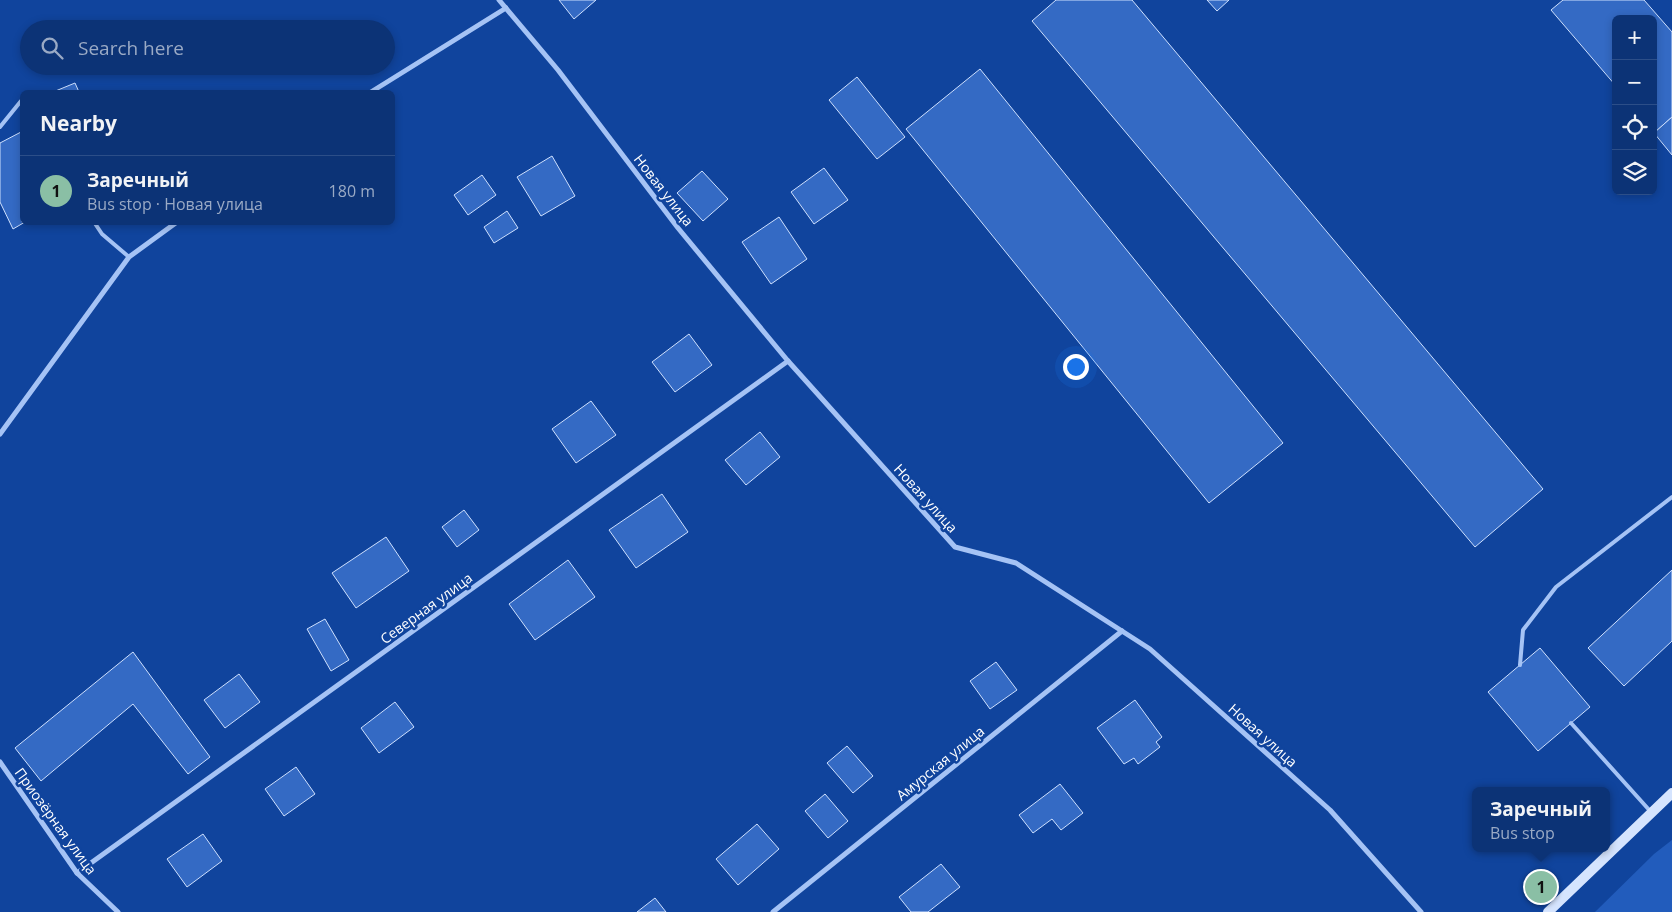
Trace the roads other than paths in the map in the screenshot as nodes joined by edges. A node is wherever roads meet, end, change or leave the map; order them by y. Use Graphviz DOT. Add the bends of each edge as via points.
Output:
graph roads {
  1 [pos="499,0"];
  2 [pos="506,8"];
  3 [pos="374,90"];
  4 [pos="20,102"];
  5 [pos="0,127"];
  6 [pos="96,225"];
  7 [pos="173,225"];
  8 [pos="129,257"];
  9 [pos="788,361"];
  10 [pos="0,434"];
  11 [pos="1672,497"];
  12 [pos="1122,631"];
  13 [pos="1520,665"];
  14 [pos="1571,723"];
  15 [pos="0,762"];
  16 [pos="1672,793"];
  17 [pos="1651,812"];
  18 [pos="1610,852"];
  19 [pos="1610,852"];
  20 [pos="77,873"];
  21 [pos="118,912"];
  22 [pos="773,912"];
  23 [pos="1421,912"];
  24 [pos="1548,912"];
  1 -- 2 [label="street, Новая улица"];
  2 -- 3 [label="street"];
  2 -- 9 [label="street, Новая улица" via="558,70 678,228"];
  4 -- 5 [label="lane"];
  6 -- 8 [label="lane"];
  7 -- 8 [label="street"];
  8 -- 10 [label="street"];
  9 -- 12 [label="street, Новая улица" via="955,547 1016,563"];
  9 -- 20 [label="street, Северная улица"];
  11 -- 13 [label="lane" via="1556,587 1523,630"];
  12 -- 22 [label="street, Амурская улица"];
  12 -- 23 [label="street, Новая улица" via="1150,648 1330,810"];
  14 -- 17 [label="lane"];
  15 -- 20 [label="street, Приозёрная улица"];
  16 -- 17 [label="main road"];
  17 -- 18 [label="main road"];
  19 -- 24 [label="main road"];
  20 -- 21 [label="street, Приозёрная улица"];
}
